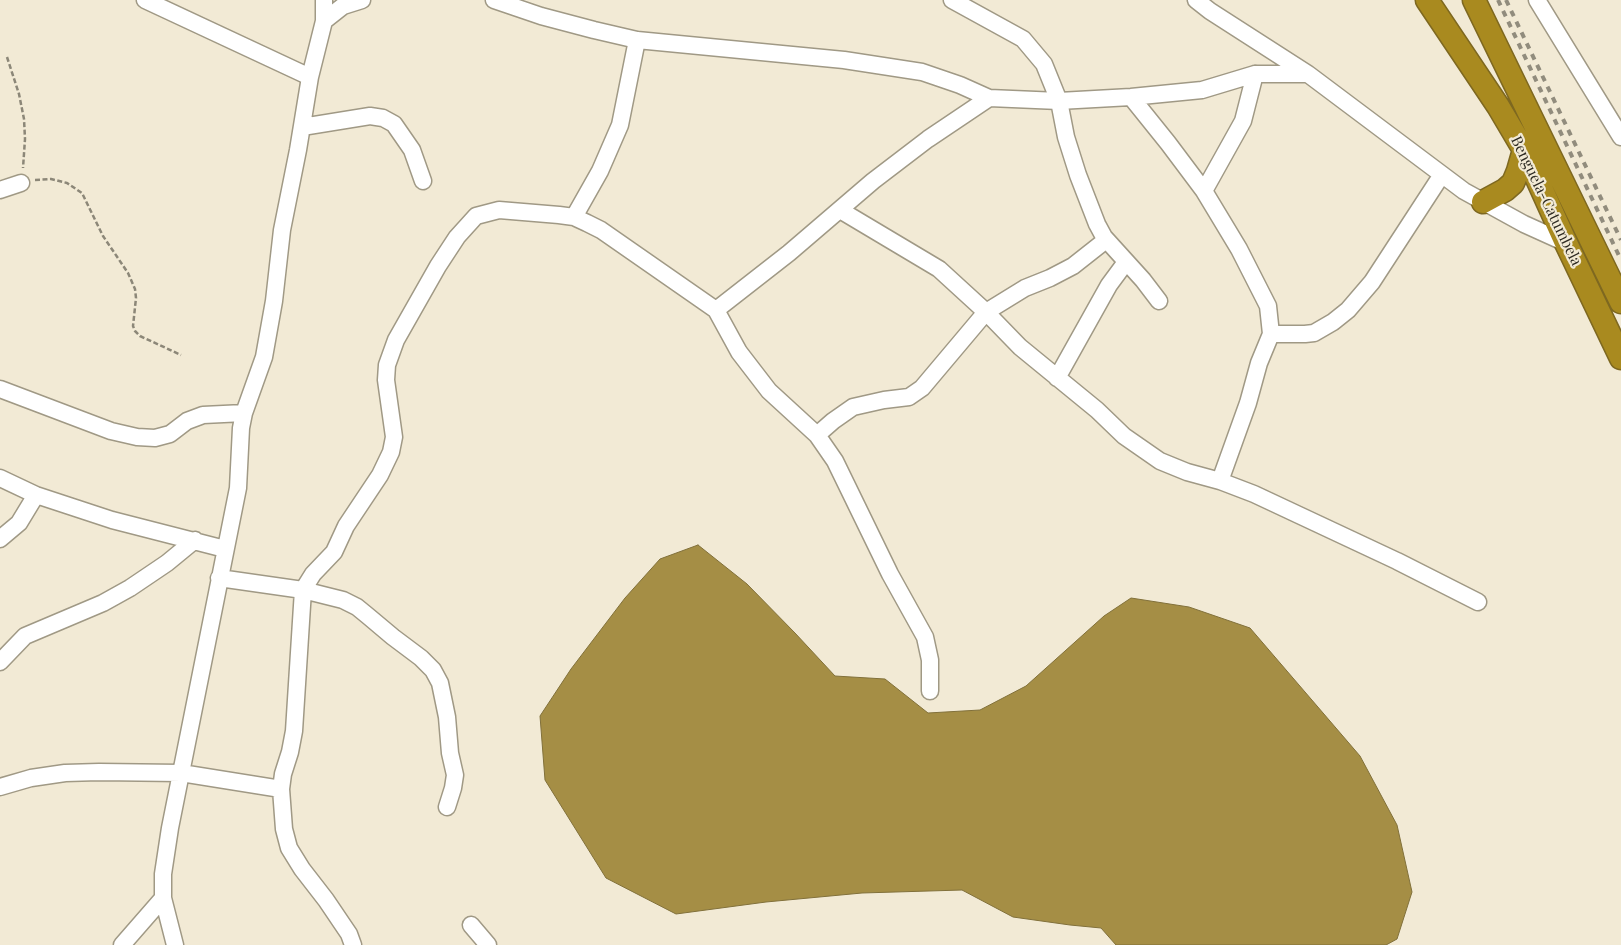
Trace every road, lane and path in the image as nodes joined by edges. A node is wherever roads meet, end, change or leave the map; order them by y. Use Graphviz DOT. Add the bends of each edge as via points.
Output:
graph roads {
  1 [pos="145,0"];
  2 [pos="324,0"];
  3 [pos="362,0"];
  4 [pos="494,0"];
  5 [pos="952,0"];
  6 [pos="1196,0"];
  7 [pos="1427,0"];
  8 [pos="1474,0"];
  9 [pos="1537,0"];
  10 [pos="324,21"];
  11 [pos="637,40"];
  12 [pos="7,57"];
  13 [pos="1255,74"];
  14 [pos="1308,74"];
  15 [pos="310,77"];
  16 [pos="1131,97"];
  17 [pos="989,98"];
  18 [pos="1058,101"];
  19 [pos="302,127"];
  20 [pos="1621,137"];
  21 [pos="1524,150"];
  22 [pos="1441,176"];
  23 [pos="423,181"];
  24 [pos="22,182"];
  25 [pos="0,190"];
  26 [pos="1204,192"];
  27 [pos="1483,202"];
  28 [pos="840,210"];
  29 [pos="574,217"];
  30 [pos="1106,240"];
  31 [pos="1566,243"];
  32 [pos="1126,262"];
  33 [pos="1159,301"];
  34 [pos="1621,302"];
  35 [pos="716,310"];
  36 [pos="986,312"];
  37 [pos="1270,334"];
  38 [pos="182,354"];
  39 [pos="1621,358"];
  40 [pos="1057,378"];
  41 [pos="0,389"];
  42 [pos="244,413"];
  43 [pos="817,435"];
  44 [pos="0,478"];
  45 [pos="1220,481"];
  46 [pos="36,495"];
  47 [pos="1,538"];
  48 [pos="194,540"];
  49 [pos="225,549"];
  50 [pos="219,578"];
  51 [pos="303,590"];
  52 [pos="1478,602"];
  53 [pos="0,662"];
  54 [pos="930,691"];
  55 [pos="181,773"];
  56 [pos="0,788"];
  57 [pos="281,789"];
  58 [pos="447,807"];
  59 [pos="163,898"];
  60 [pos="471,925"];
  61 [pos="122,945"];
  62 [pos="175,945"];
  63 [pos="353,945"];
  64 [pos="488,945"];
  1 -- 15 [label="street"];
  2 -- 10 [label="street"];
  3 -- 10 [label="street" via="343,6"];
  4 -- 11 [label="street" via="541,16"];
  5 -- 18 [label="street" via="1023,39 1044,64"];
  6 -- 14 [label="street"];
  7 -- 21 [label="highway, Benguela-Catumbela"];
  8 -- 34 [label="highway, Benguela-Catumbela"];
  9 -- 20 [label="street"];
  10 -- 15 [label="street"];
  11 -- 17 [label="street" via="844,60 922,72"];
  11 -- 29 [label="street" via="620,125 600,171"];
  12 -- 24 [label="path" via="24,119"];
  13 -- 14 [label="street"];
  13 -- 16 [label="street" via="1202,90"];
  13 -- 26 [label="street" via="1243,122"];
  14 -- 22 [label="street"];
  15 -- 19 [label="street"];
  16 -- 18 [label="street"];
  16 -- 26 [label="street"];
  17 -- 18 [label="street"];
  17 -- 28 [label="street" via="896,163"];
  18 -- 30 [label="street" via="1086,198"];
  19 -- 23 [label="street" via="370,116 383,118 394,124 412,150"];
  19 -- 42 [label="street" via="282,230 264,357"];
  21 -- 27 [label="highway" via="1513,182"];
  21 -- 31 [label="highway, Benguela-Catumbela"];
  22 -- 27 [label="street"];
  22 -- 37 [label="street" via="1372,282 1348,310 1314,332"];
  24 -- 25 [label="street"];
  24 -- 38 [label="path" via="51,179 67,183 82,193 135,289 135,331"];
  26 -- 37 [label="street" via="1268,306"];
  27 -- 31 [label="street"];
  28 -- 35 [label="street"];
  28 -- 36 [label="street" via="939,269"];
  29 -- 35 [label="street" via="601,230"];
  29 -- 51 [label="street" via="499,210 476,216 457,237 396,340 387,364 386,380 394,437 391,452 334,552"];
  30 -- 32 [label="street"];
  30 -- 36 [label="street" via="1073,266 1025,288"];
  31 -- 39 [label="highway, Benguela-Catumbela"];
  32 -- 33 [label="street"];
  32 -- 40 [label="street" via="1109,285"];
  35 -- 43 [label="street" via="739,352 769,391"];
  36 -- 40 [label="street"];
  36 -- 43 [label="street" via="922,388 909,396 853,407"];
  37 -- 45 [label="street"];
  40 -- 45 [label="street" via="1124,436 1160,461"];
  41 -- 42 [label="street" via="111,431 155,438 170,434 187,421 204,415"];
  42 -- 49 [label="street" via="238,488"];
  43 -- 54 [label="street" via="835,461 925,637 930,660"];
  44 -- 46 [label="street"];
  45 -- 52 [label="street" via="1397,561"];
  46 -- 47 [label="street" via="19,522"];
  46 -- 48 [label="street" via="112,520"];
  48 -- 49 [label="street"];
  48 -- 53 [label="street" via="130,588 25,636"];
  49 -- 50 [label="street"];
  50 -- 51 [label="street"];
  50 -- 55 [label="street"];
  51 -- 57 [label="street" via="294,732"];
  51 -- 58 [label="street" via="357,607 433,670 440,683 455,774"];
  55 -- 56 [label="street" via="65,773 31,778"];
  55 -- 57 [label="street"];
  55 -- 59 [label="street" via="165,865"];
  57 -- 63 [label="street" via="289,848 349,934"];
  59 -- 61 [label="street"];
  59 -- 62 [label="street"];
  60 -- 64 [label="street"];
}
